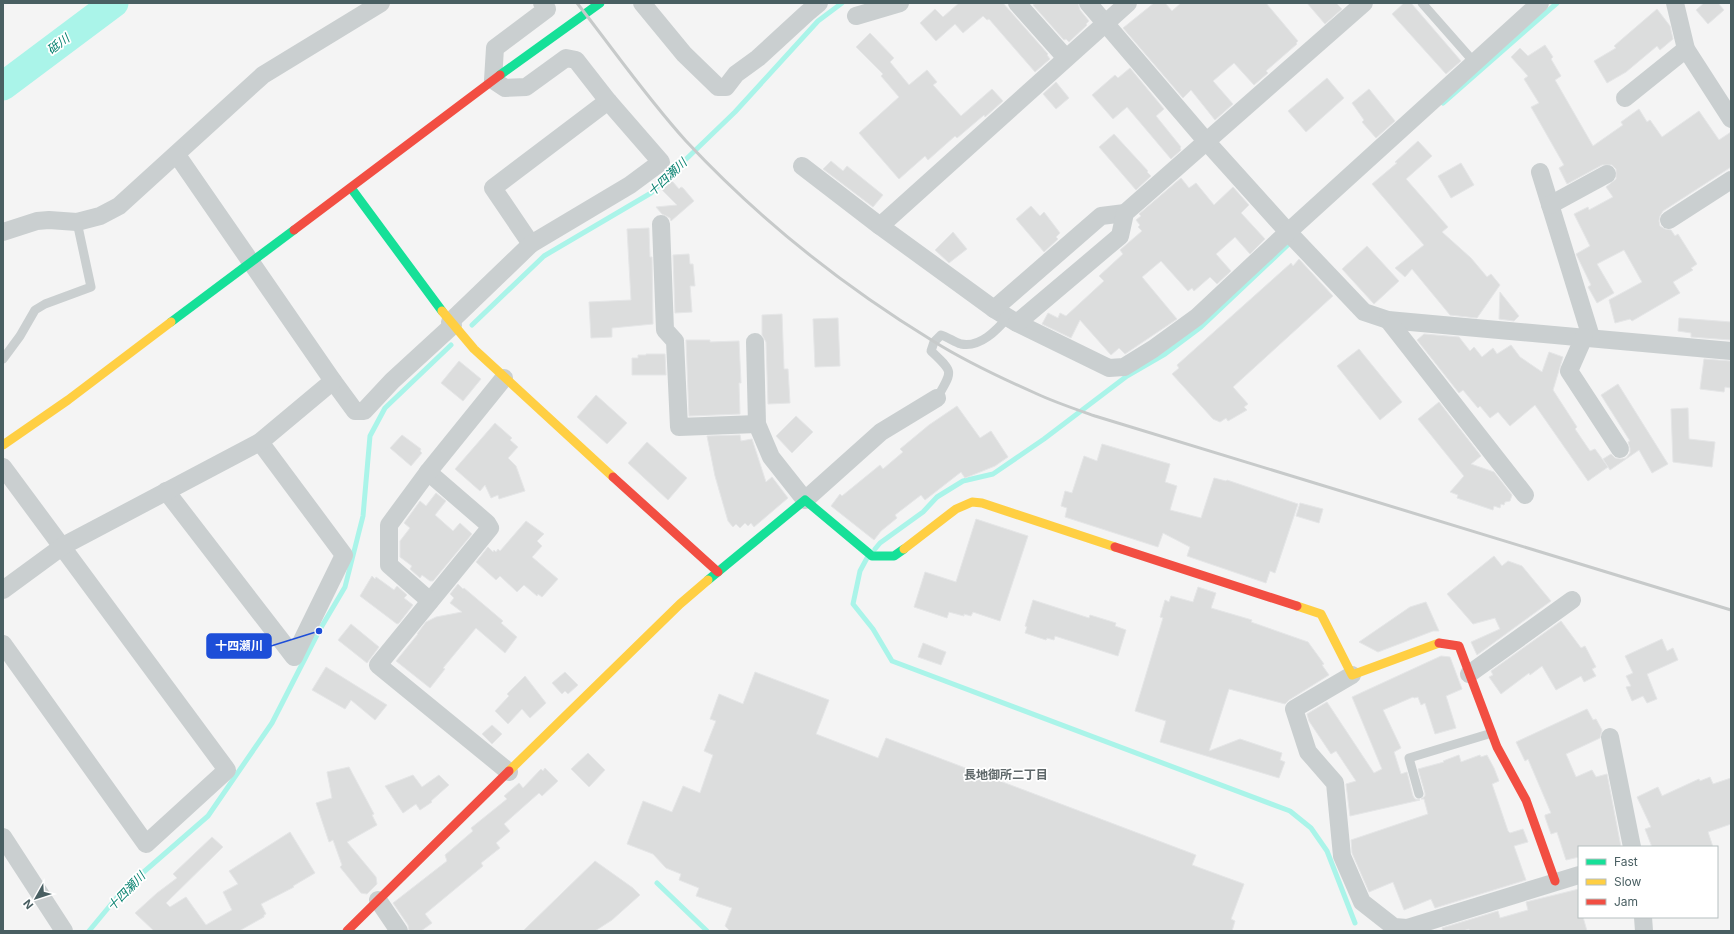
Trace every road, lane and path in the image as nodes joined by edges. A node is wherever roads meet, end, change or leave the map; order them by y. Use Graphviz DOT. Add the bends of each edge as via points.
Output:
graph roads {
  1 [pos="381,3"];
  2 [pos="542,3"];
  3 [pos="600,3"];
  4 [pos="642,3"];
  5 [pos="819,3"];
  6 [pos="900,3"];
  7 [pos="1017,3"];
  8 [pos="1088,3"];
  9 [pos="1128,3"];
  10 [pos="1364,3"];
  11 [pos="1422,3"];
  12 [pos="1540,3"];
  13 [pos="1675,3"];
  14 [pos="856,16"];
  15 [pos="1106,23"];
  16 [pos="1686,49"];
  17 [pos="1066,58"];
  18 [pos="1474,62"];
  19 [pos="493,80"];
  20 [pos="1625,98"];
  21 [pos="608,101"];
  22 [pos="1731,119"];
  23 [pos="1206,141"];
  24 [pos="177,156"];
  25 [pos="802,166"];
  26 [pos="1540,172"];
  27 [pos="1606,174"];
  28 [pos="1731,180"];
  29 [pos="351,188"];
  30 [pos="1550,205"];
  31 [pos="1125,213"];
  32 [pos="1669,220"];
  33 [pos="77,222"];
  34 [pos="661,224"];
  35 [pos="880,226"];
  36 [pos="3,232"];
  37 [pos="1288,232"];
  38 [pos="531,244"];
  39 [pos="251,262"];
  40 [pos="1007,316"];
  41 [pos="1388,320"];
  42 [pos="451,324"];
  43 [pos="1587,337"];
  44 [pos="755,342"];
  45 [pos="1731,351"];
  46 [pos="3,359"];
  47 [pos="504,378"];
  48 [pos="333,381"];
  49 [pos="937,398"];
  50 [pos="757,424"];
  51 [pos="260,442"];
  52 [pos="3,445"];
  53 [pos="1620,449"];
  54 [pos="3,467"];
  55 [pos="428,472"];
  56 [pos="166,491"];
  57 [pos="1525,495"];
  58 [pos="805,500"];
  59 [pos="62,546"];
  60 [pos="718,572"];
  61 [pos="3,590"];
  62 [pos="1572,600"];
  63 [pos="430,601"];
  64 [pos="3,644"];
  65 [pos="1469,674"];
  66 [pos="1352,675"];
  67 [pos="1492,734"];
  68 [pos="1610,737"];
  69 [pos="509,772"];
  70 [pos="1419,794"];
  71 [pos="3,837"];
  72 [pos="1632,846"];
  73 [pos="1578,875"];
  74 [pos="1555,881"];
  75 [pos="378,900"];
  76 [pos="1643,918"];
  77 [pos="1405,929"];
  78 [pos="64,931"];
  79 [pos="347,931"];
  80 [pos="399,931"];
  81 [pos="1644,931"];
  1 -- 24 [label="street" via="263,75"];
  2 -- 19 [label="street" via="547,9 495,48"];
  3 -- 19 [label="street"];
  4 -- 5 [label="street" via="684,54 718,87 726,87 736,74 758,58"];
  6 -- 14 [label="street"];
  7 -- 17 [label="street"];
  8 -- 15 [label="street"];
  9 -- 15 [label="street"];
  10 -- 23 [label="street"];
  11 -- 18 [label="lane"];
  12 -- 18 [label="street"];
  13 -- 16 [label="street"];
  15 -- 17 [label="street"];
  15 -- 23 [label="street"];
  16 -- 20 [label="street"];
  16 -- 22 [label="street"];
  17 -- 35 [label="street"];
  18 -- 37 [label="street"];
  19 -- 21 [label="street" via="505,88 526,87 566,58 576,60"];
  19 -- 29 [label="street"];
  21 -- 38 [label="street" via="493,188"];
  21 -- 38 [label="street" via="661,162 630,185"];
  23 -- 31 [label="street"];
  23 -- 37 [label="street"];
  24 -- 33 [label="street" via="119,206 100,216"];
  24 -- 39 [label="street"];
  25 -- 35 [label="street"];
  26 -- 30 [label="street"];
  27 -- 30 [label="street"];
  28 -- 32 [label="street"];
  29 -- 39 [label="street"];
  29 -- 42 [label="street"];
  30 -- 43 [label="street"];
  31 -- 40 [label="street" via="1101,216"];
  31 -- 40 [label="street" via="1120,236"];
  33 -- 36 [label="street" via="37,221"];
  33 -- 46 [label="lane" via="91,287 35,310"];
  34 -- 50 [label="street" via="665,330 675,341 679,427"];
  35 -- 40 [label="street"];
  37 -- 40 [label="street" via="1197,317 1124,367 1109,368"];
  37 -- 41 [label="street" via="1364,312"];
  38 -- 42 [label="street"];
  39 -- 48 [label="street"];
  39 -- 52 [label="street" via="68,400"];
  40 -- 49 [label="lane" via="997,329 978,342 961,344 941,335 934,342 931,351 947,365 950,372"];
  41 -- 43 [label="street"];
  41 -- 57 [label="street"];
  42 -- 47 [label="street"];
  42 -- 48 [label="street" via="364,412 355,411"];
  43 -- 45 [label="street"];
  43 -- 53 [label="street" via="1569,371"];
  44 -- 50 [label="street"];
  47 -- 55 [label="street"];
  47 -- 60 [label="street"];
  48 -- 51 [label="street"];
  49 -- 58 [label="street" via="881,432"];
  50 -- 58 [label="street" via="771,457"];
  51 -- 56 [label="street"];
  51 -- 56 [label="street" via="344,555 294,657"];
  54 -- 59 [label="street"];
  55 -- 63 [label="street" via="390,525 389,564"];
  55 -- 63 [label="street" via="490,528"];
  56 -- 59 [label="street"];
  58 -- 60 [label="street"];
  58 -- 66 [label="street" via="872,556 894,556 956,509 972,502 982,502 1321,614"];
  59 -- 61 [label="street"];
  59 -- 64 [label="street" via="227,770 146,844"];
  60 -- 69 [label="street" via="680,604"];
  62 -- 65 [label="street"];
  63 -- 69 [label="street" via="378,665"];
  65 -- 66 [label="street" via="1459,646 1437,643"];
  65 -- 67 [label="street"];
  66 -- 77 [label="street" via="1294,709 1308,752 1335,782 1342,856 1362,902 1394,927"];
  67 -- 70 [label="lane" via="1409,758"];
  67 -- 74 [label="street" via="1526,800"];
  68 -- 72 [label="street"];
  69 -- 75 [label="street"];
  71 -- 78 [label="street"];
  73 -- 74 [label="street"];
  74 -- 77 [label="street"];
  75 -- 79 [label="street"];
  75 -- 80 [label="street"];
  76 -- 81 [label="street"];
}
